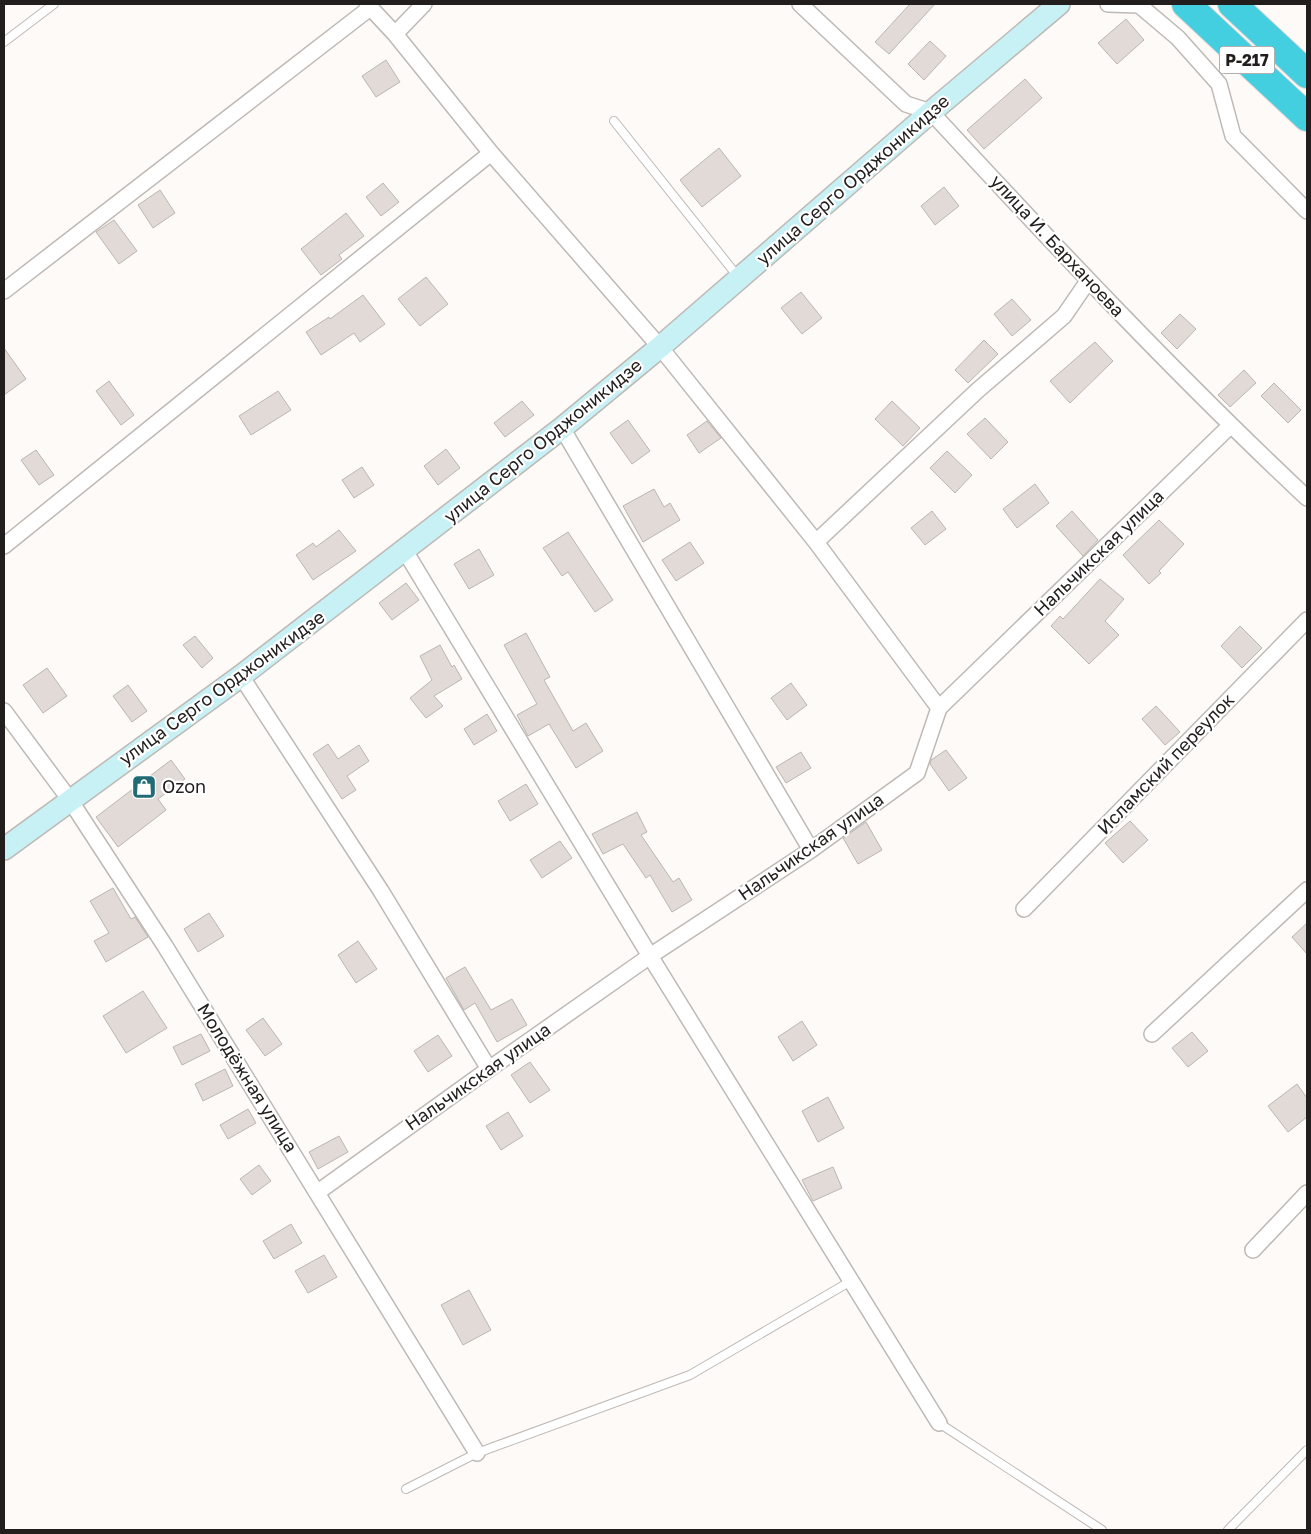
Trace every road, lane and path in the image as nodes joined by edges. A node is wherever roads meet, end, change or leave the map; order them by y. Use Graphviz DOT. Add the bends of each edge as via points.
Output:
graph roads {
  1 [pos="54,4"];
  2 [pos="424,4"];
  3 [pos="800,4"];
  4 [pos="1059,4"];
  5 [pos="1108,4"];
  6 [pos="1182,4"];
  7 [pos="1186,4"];
  8 [pos="1232,4"];
  9 [pos="369,6"];
  10 [pos="1208,24"];
  11 [pos="395,34"];
  12 [pos="4,42"];
  13 [pos="1307,74"];
  14 [pos="930,112"];
  15 [pos="1307,117"];
  16 [pos="614,121"];
  17 [pos="491,153"];
  18 [pos="1307,211"];
  19 [pos="739,278"];
  20 [pos="1088,281"];
  21 [pos="4,291"];
  22 [pos="660,347"];
  23 [pos="1230,426"];
  24 [pos="562,428"];
  25 [pos="1307,498"];
  26 [pos="816,542"];
  27 [pos="4,543"];
  28 [pos="405,551"];
  29 [pos="1307,620"];
  30 [pos="241,676"];
  31 [pos="939,708"];
  32 [pos="4,711"];
  33 [pos="70,800"];
  34 [pos="4,849"];
  35 [pos="811,850"];
  36 [pos="1307,890"];
  37 [pos="1024,909"];
  38 [pos="650,956"];
  39 [pos="1152,1034"];
  40 [pos="489,1069"];
  41 [pos="318,1192"];
  42 [pos="1307,1194"];
  43 [pos="1253,1250"];
  44 [pos="851,1281"];
  45 [pos="939,1423"];
  46 [pos="1307,1450"];
  47 [pos="477,1452"];
  48 [pos="406,1490"];
  49 [pos="1102,1530"];
  50 [pos="1228,1530"];
  1 -- 12 [label="lane"];
  2 -- 11 [label="street"];
  3 -- 14 [label="street, улица И. Барханоева" via="906,104"];
  4 -- 14 [label="street, улица Серго Орджоникидзе"];
  5 -- 18 [label="street" via="1139,5 1178,38 1218,84 1232,136"];
  6 -- 10 [label="street"];
  7 -- 10 [label="highway, Р-217"];
  8 -- 13 [label="highway, Р-217"];
  9 -- 11 [label="street"];
  9 -- 21 [label="street"];
  10 -- 15 [label="highway, Р-217"];
  11 -- 17 [label="street"];
  14 -- 19 [label="street, улица Серго Орджоникидзе"];
  14 -- 20 [label="street, улица И. Барханоева"];
  16 -- 19 [label="lane"];
  17 -- 22 [label="street"];
  17 -- 27 [label="street"];
  19 -- 22 [label="street, улица Серго Орджоникидзе"];
  20 -- 23 [label="street, улица И. Барханоева"];
  20 -- 26 [label="street" via="1064,316 978,390"];
  22 -- 24 [label="street, улица Серго Орджоникидзе"];
  22 -- 26 [label="street"];
  23 -- 25 [label="street, улица И. Барханоева"];
  23 -- 31 [label="street, Нальчикская улица"];
  24 -- 28 [label="street, улица Серго Орджоникидзе"];
  24 -- 35 [label="street"];
  26 -- 31 [label="street"];
  28 -- 30 [label="street, улица Серго Орджоникидзе"];
  28 -- 38 [label="street"];
  29 -- 37 [label="street, Исламский переулок"];
  30 -- 33 [label="street, улица Серго Орджоникидзе"];
  30 -- 40 [label="street" via="381,890"];
  31 -- 35 [label="street, Нальчикская улица" via="917,773"];
  32 -- 33 [label="street, Молодёжная улица"];
  33 -- 34 [label="street, улица Серго Орджоникидзе"];
  33 -- 41 [label="street, Молодёжная улица" via="166,946"];
  35 -- 38 [label="street, Нальчикская улица"];
  36 -- 39 [label="street"];
  38 -- 40 [label="street, Нальчикская улица"];
  38 -- 44 [label="street"];
  40 -- 41 [label="street, Нальчикская улица"];
  41 -- 47 [label="street, Молодёжная улица"];
  42 -- 43 [label="street"];
  44 -- 45 [label="street"];
  44 -- 47 [label="lane" via="690,1375"];
  45 -- 49 [label="lane"];
  46 -- 50 [label="lane"];
  47 -- 48 [label="lane"];
}
